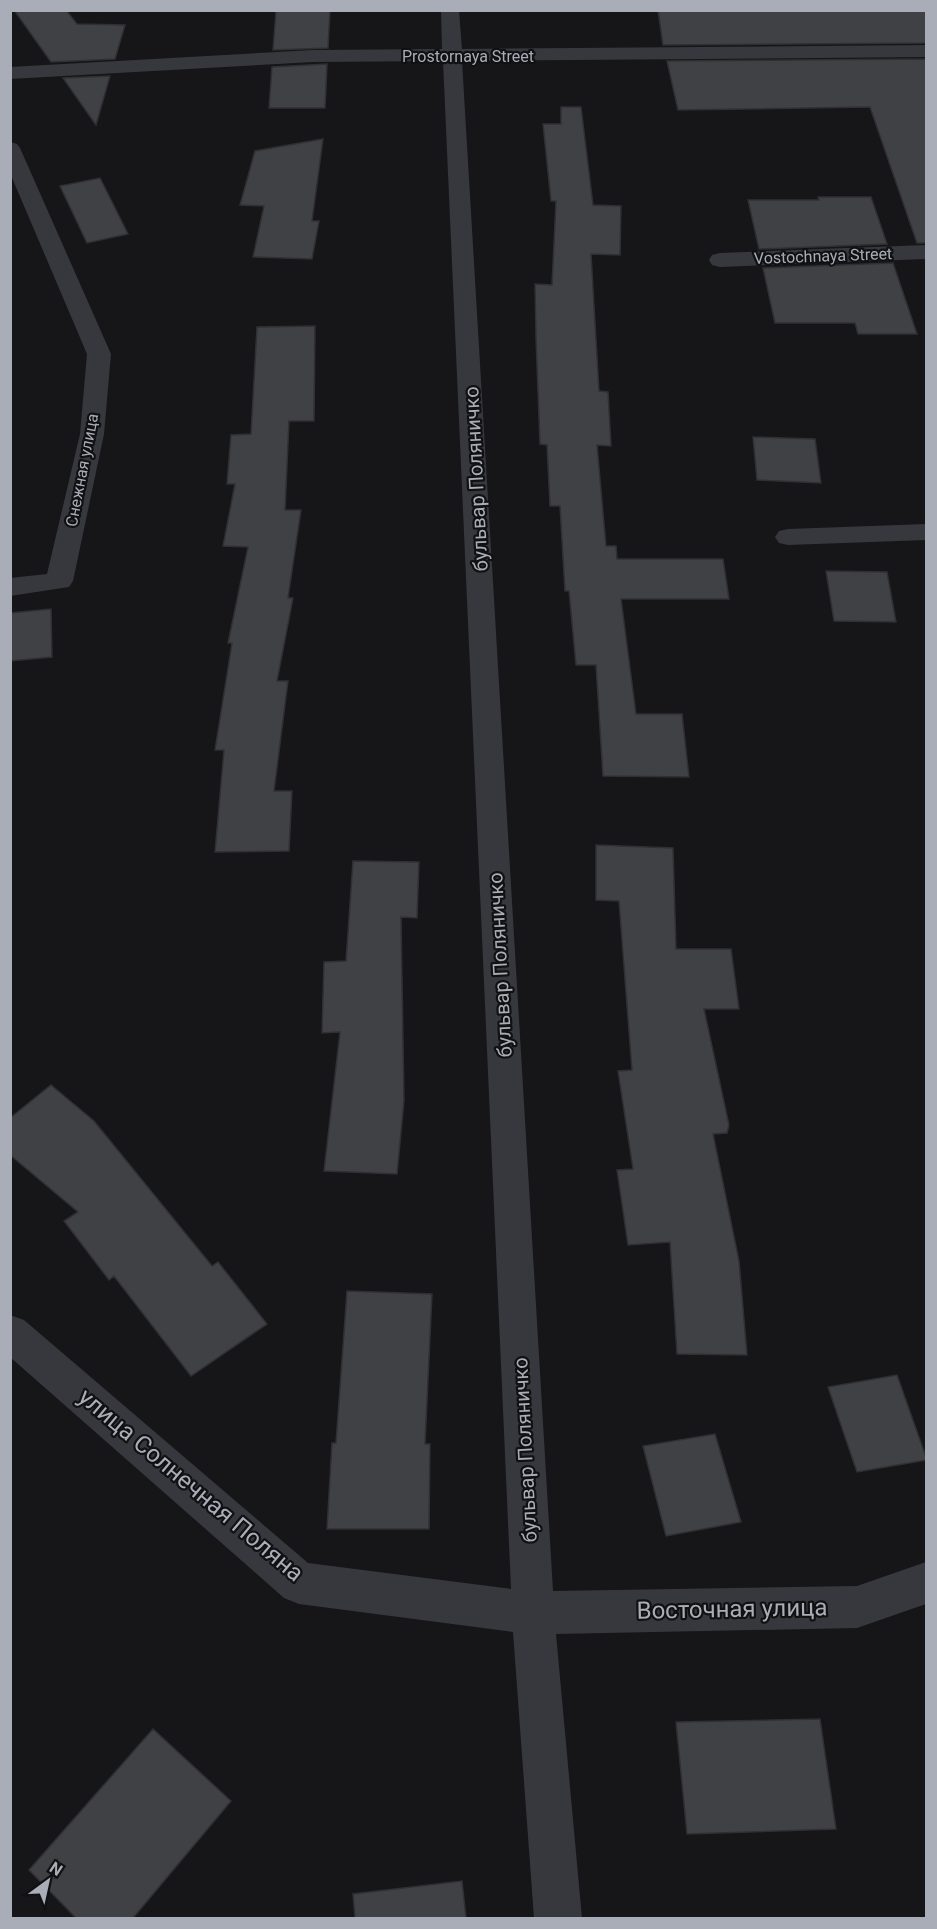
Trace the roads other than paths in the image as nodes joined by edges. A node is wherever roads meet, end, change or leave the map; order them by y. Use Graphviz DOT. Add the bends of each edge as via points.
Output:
graph roads {
  1 [pos="450,10"];
  2 [pos="927,51"];
  3 [pos="454,56"];
  4 [pos="10,74"];
  5 [pos="10,148"];
  6 [pos="927,252"];
  7 [pos="720,260"];
  8 [pos="927,532"];
  9 [pos="788,537"];
  10 [pos="10,587"];
  11 [pos="10,1332"];
  12 [pos="927,1583"];
  13 [pos="533,1612"];
  14 [pos="558,1918"];
  1 -- 3 [label="street, бульвар Поляничко"];
  2 -- 3 [label="street, Prostornaya Street"];
  3 -- 4 [label="street, Prostornaya Street" via="313,56"];
  3 -- 13 [label="street, бульвар Поляничко"];
  5 -- 10 [label="street, Снежная улица" via="99,354 92,434 59,581"];
  6 -- 7 [label="street, Vostochnaya Street"];
  8 -- 9 [label="street"];
  11 -- 13 [label="street, улица Солнечная Поляна" via="299,1583"];
  12 -- 13 [label="street, Восточная улица" via="857,1607"];
  13 -- 14 [label="street, бульвар Поляничко"];
}
